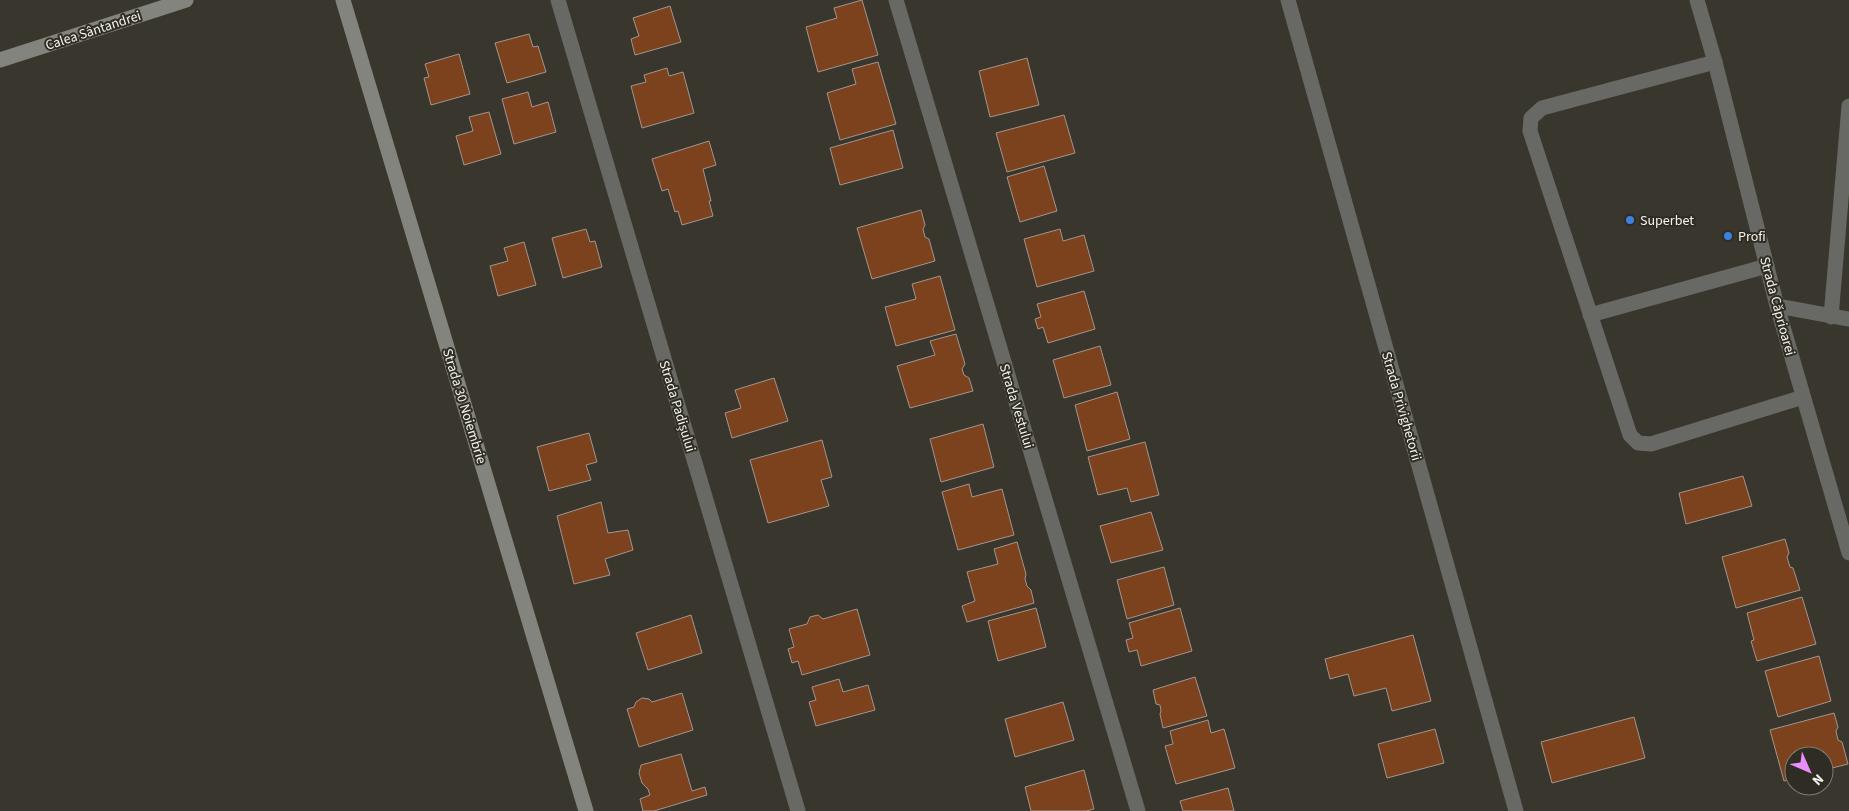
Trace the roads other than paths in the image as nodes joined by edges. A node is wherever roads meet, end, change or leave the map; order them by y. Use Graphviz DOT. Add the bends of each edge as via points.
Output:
graph roads {
  1 [pos="186,0"];
  2 [pos="343,0"];
  3 [pos="558,0"];
  4 [pos="896,0"];
  5 [pos="1288,0"];
  6 [pos="1697,0"];
  7 [pos="0,60"];
  8 [pos="1715,62"];
  9 [pos="1849,106"];
  10 [pos="1766,266"];
  11 [pos="1777,306"];
  12 [pos="1590,315"];
  13 [pos="1831,317"];
  14 [pos="1849,319"];
  15 [pos="1803,397"];
  16 [pos="1849,553"];
  17 [pos="586,811"];
  18 [pos="798,811"];
  19 [pos="1138,811"];
  20 [pos="1516,811"];
  1 -- 7 [label="street, Calea Sântandrei"];
  2 -- 17 [label="street, Strada 30 Noiembrie"];
  3 -- 18 [label="street, Strada Padișului"];
  4 -- 19 [label="street, Strada Vestului"];
  5 -- 20 [label="street, Strada Privighetorii"];
  6 -- 8 [label="street, Strada Căprioarei"];
  8 -- 10 [label="street, Strada Căprioarei"];
  8 -- 12 [label="street" via="1542,108 1531,118 1530,131"];
  9 -- 13 [label="street"];
  10 -- 11 [label="street, Strada Căprioarei"];
  10 -- 12 [label="street"];
  11 -- 13 [label="street"];
  11 -- 15 [label="street, Strada Căprioarei"];
  12 -- 15 [label="street" via="1630,435 1638,443 1651,444"];
  13 -- 14 [label="street"];
  15 -- 16 [label="street, Strada Căprioarei"];
}
